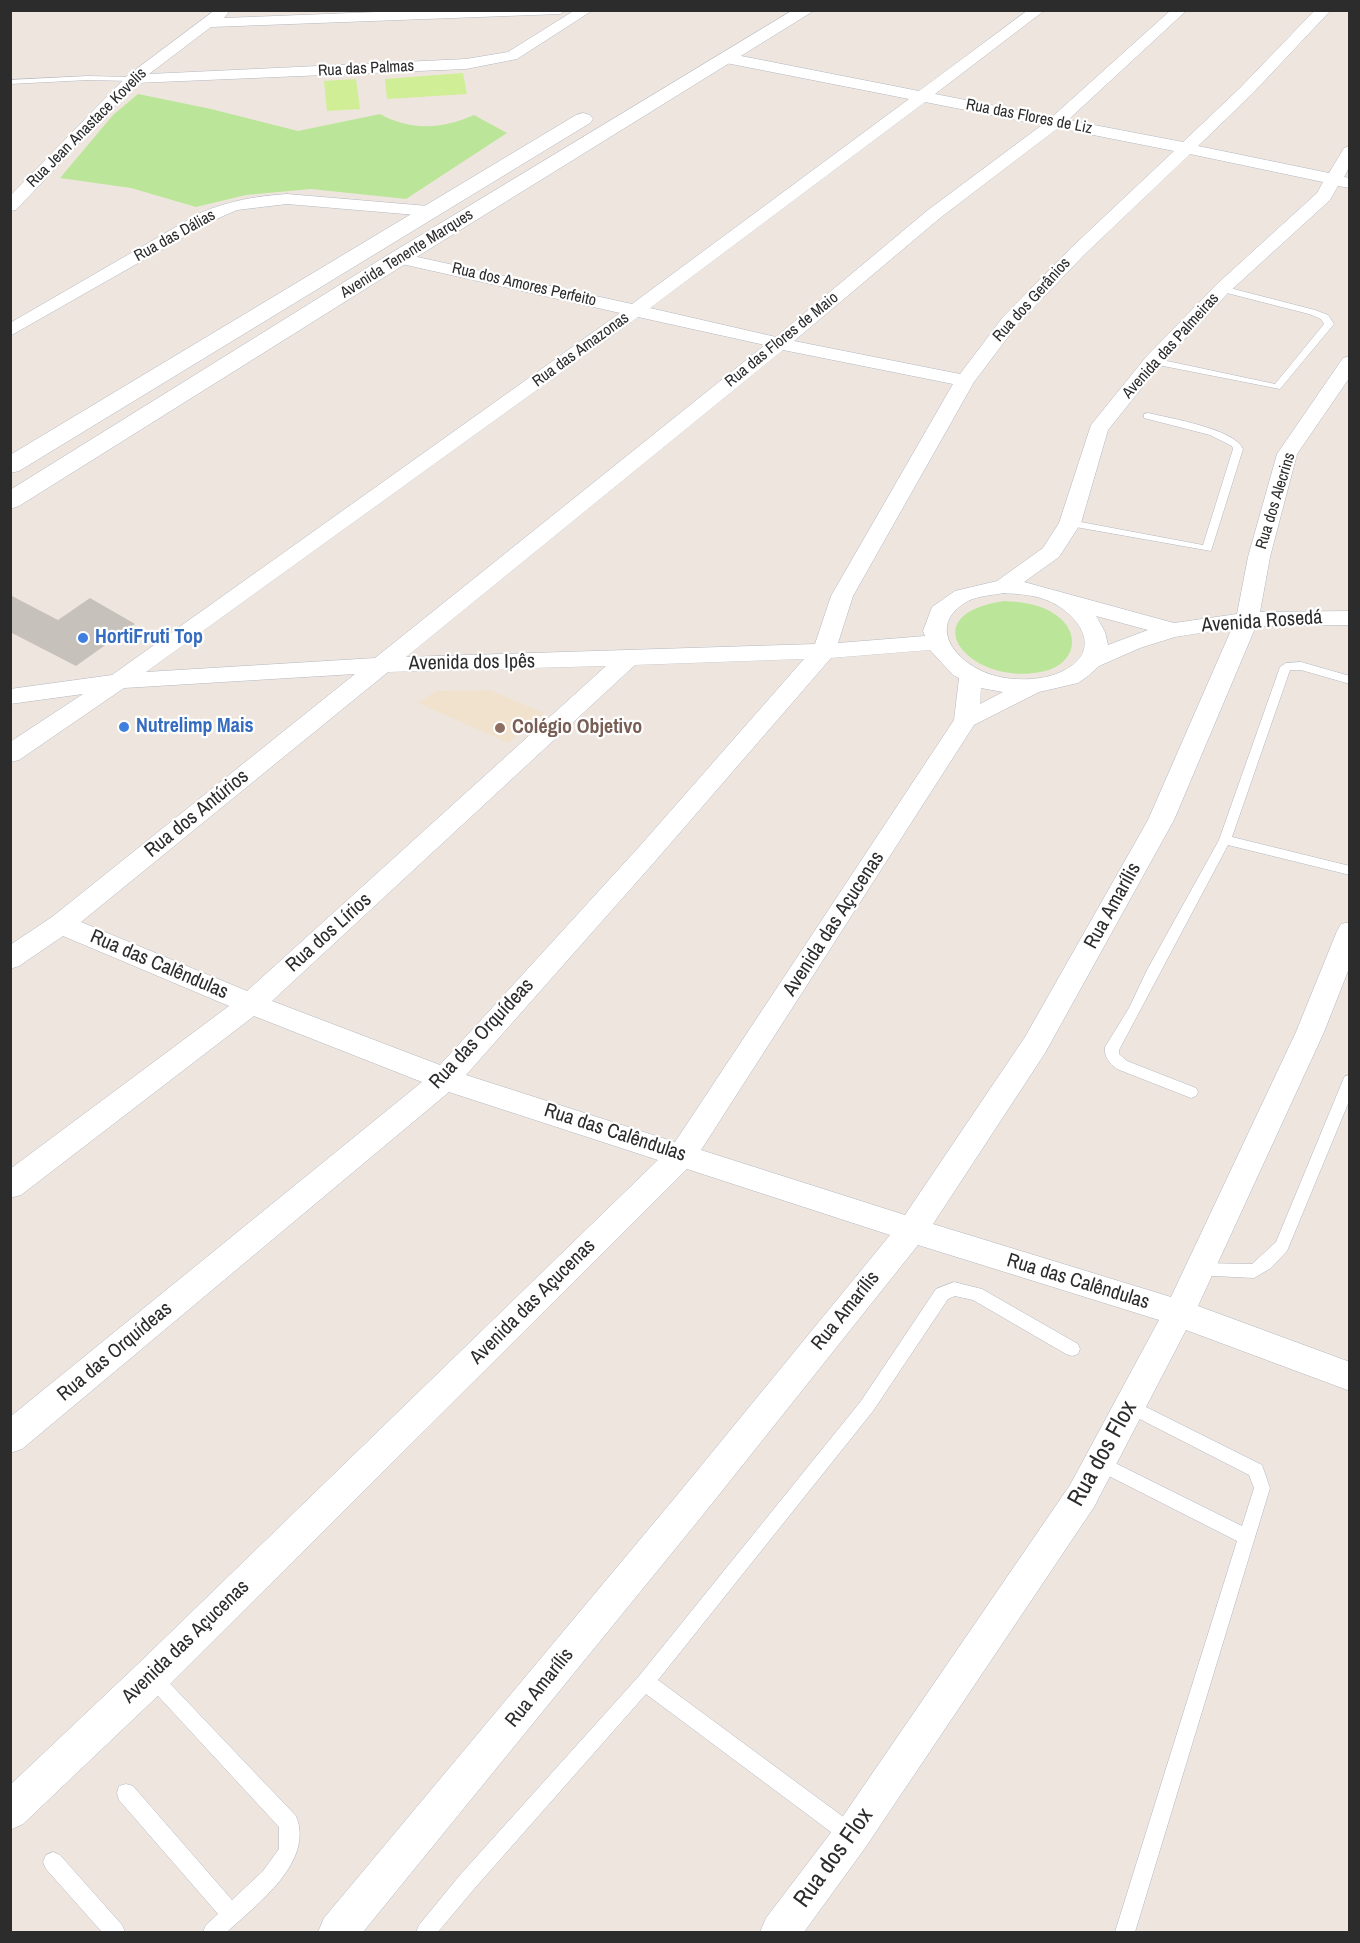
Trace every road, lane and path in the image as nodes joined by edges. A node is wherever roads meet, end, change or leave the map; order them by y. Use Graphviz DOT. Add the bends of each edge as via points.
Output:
graph roads {
  1 [pos="224,10"];
  2 [pos="560,10"];
  3 [pos="586,10"];
  4 [pos="806,10"];
  5 [pos="1038,10"];
  6 [pos="1180,10"];
  7 [pos="1324,10"];
  8 [pos="208,23"];
  9 [pos="726,58"];
  10 [pos="132,79"];
  11 [pos="10,82"];
  12 [pos="923,96"];
  13 [pos="599,109"];
  14 [pos="1056,122"];
  15 [pos="1186,148"];
  16 [pos="1350,151"];
  17 [pos="1341,181"];
  18 [pos="10,206"];
  19 [pos="428,211"];
  20 [pos="399,258"];
  21 [pos="1222,289"];
  22 [pos="636,310"];
  23 [pos="10,331"];
  24 [pos="780,343"];
  25 [pos="1153,361"];
  26 [pos="1350,362"];
  27 [pos="965,381"];
  28 [pos="1148,416"];
  29 [pos="10,466"];
  30 [pos="10,501"];
  31 [pos="1071,523"];
  32 [pos="1004,586"];
  33 [pos="1064,600"];
  34 [pos="1350,618"];
  35 [pos="1247,620"];
  36 [pos="1175,630"];
  37 [pos="936,642"];
  38 [pos="824,651"];
  39 [pos="629,658"];
  40 [pos="1092,660"];
  41 [pos="380,665"];
  42 [pos="971,676"];
  43 [pos="1350,680"];
  44 [pos="118,681"];
  45 [pos="1031,688"];
  46 [pos="10,697"];
  47 [pos="966,720"];
  48 [pos="10,754"];
  49 [pos="1224,840"];
  50 [pos="1350,871"];
  51 [pos="61,924"];
  52 [pos="1347,948"];
  53 [pos="10,959"];
  54 [pos="251,1004"];
  55 [pos="445,1078"];
  56 [pos="1350,1080"];
  57 [pos="1191,1092"];
  58 [pos="683,1154"];
  59 [pos="10,1186"];
  60 [pos="912,1230"];
  61 [pos="1200,1270"];
  62 [pos="1179,1313"];
  63 [pos="1072,1349"];
  64 [pos="1350,1377"];
  65 [pos="1130,1406"];
  66 [pos="10,1438"];
  67 [pos="1099,1463"];
  68 [pos="1246,1538"];
  69 [pos="151,1677"];
  70 [pos="645,1682"];
  71 [pos="126,1793"];
  72 [pos="10,1811"];
  73 [pos="852,1835"];
  74 [pos="53,1862"];
  75 [pos="231,1914"];
  76 [pos="115,1932"];
  77 [pos="213,1932"];
  78 [pos="338,1932"];
  79 [pos="426,1932"];
  80 [pos="780,1932"];
  81 [pos="1125,1932"];
  1 -- 8 [label="street, Rua Jean Anastace Kovelis"];
  2 -- 8 [label="street"];
  3 -- 10 [label="street, Rua das Palmas" via="523,52 500,59 466,64"];
  4 -- 9 [label="main road, Avenida Tenente Marques"];
  5 -- 12 [label="street, Rua das Amazonas"];
  6 -- 14 [label="street, Rua das Flores de Maio"];
  7 -- 15 [label="street, Rua dos Gerânios"];
  8 -- 10 [label="street, Rua Jean Anastace Kovelis"];
  9 -- 12 [label="street, Rua das Flores de Liz"];
  9 -- 20 [label="main road, Avenida Tenente Marques"];
  10 -- 11 [label="lane"];
  10 -- 18 [label="street, Rua Jean Anastace Kovelis"];
  12 -- 14 [label="street, Rua das Flores de Liz"];
  12 -- 22 [label="street, Rua das Amazonas"];
  13 -- 19 [label="main road, Avenida Tenente Marques"];
  14 -- 15 [label="street, Rua das Flores de Liz"];
  14 -- 24 [label="street, Rua das Flores de Maio" via="934,214"];
  15 -- 17 [label="street, Rua das Flores de Liz"];
  15 -- 27 [label="street, Rua dos Gerânios" via="1017,314"];
  16 -- 17 [label="street, Avenida das Palmeiras"];
  17 -- 21 [label="street, Avenida das Palmeiras"];
  19 -- 23 [label="street, Rua das Dálias" via="287,199 232,206 206,217"];
  19 -- 29 [label="main road, Avenida Tenente Marques"];
  20 -- 22 [label="street, Rua dos Amores Perfeito"];
  20 -- 30 [label="main road, Avenida Tenente Marques"];
  21 -- 25 [label="street, Avenida das Palmeiras"];
  21 -- 25 [label="lane" via="1312,312 1325,317 1329,324 1277,387"];
  22 -- 24 [label="street, Rua dos Amores Perfeito"];
  22 -- 44 [label="street, Rua das Amazonas"];
  24 -- 27 [label="street, Rua dos Amores Perfeito"];
  24 -- 41 [label="street, Rua das Flores de Maio"];
  25 -- 31 [label="street, Avenida das Palmeiras" via="1098,429"];
  26 -- 35 [label="street, Rua dos Alecrins" via="1287,454 1259,557"];
  27 -- 38 [label="street, Rua dos Gerânios" via="842,596"];
  28 -- 31 [label="lane" via="1214,433 1236,444 1238,449 1207,549"];
  31 -- 32 [label="street, Avenida das Palmeiras" via="1051,552"];
  32 -- 33 [label="street" via="1046,592"];
  32 -- 37 [label="street" via="974,591 950,602 939,613 934,627"];
  33 -- 36 [label="street, Avenida Rosedá"];
  33 -- 40 [label="street" via="1080,611 1096,635"];
  34 -- 35 [label="street, Avenida Rosedá"];
  35 -- 36 [label="street, Avenida Rosedá"];
  35 -- 60 [label="street, Rua Amarílis" via="1161,820 1035,1045"];
  36 -- 40 [label="street, Avenida Rosedá" via="1127,644"];
  37 -- 38 [label="street, Avenida dos Ipês"];
  37 -- 42 [label="street" via="944,657"];
  38 -- 39 [label="street, Avenida dos Ipês"];
  38 -- 55 [label="street, Rua das Orquídeas"];
  39 -- 41 [label="street, Avenida dos Ipês"];
  39 -- 54 [label="street, Rua dos Lírios"];
  40 -- 45 [label="street" via="1068,679"];
  41 -- 44 [label="street, Avenida dos Ipês"];
  41 -- 51 [label="street, Rua dos Antúrios"];
  42 -- 45 [label="street"];
  42 -- 47 [label="street, Avenida das Açucenas"];
  43 -- 49 [label="lane" via="1300,666 1286,667"];
  44 -- 46 [label="street, Avenida dos Ipês"];
  44 -- 48 [label="street, Rua das Amazonas"];
  45 -- 47 [label="street"];
  47 -- 58 [label="street, Avenida das Açucenas"];
  49 -- 50 [label="lane"];
  49 -- 57 [label="lane" via="1110,1053 1122,1065"];
  51 -- 53 [label="street, Rua dos Antúrios"];
  51 -- 54 [label="street, Rua das Calêndulas"];
  52 -- 61 [label="street, Rua dos Flox"];
  54 -- 55 [label="street, Rua das Calêndulas"];
  54 -- 59 [label="street, Rua dos Lírios"];
  55 -- 58 [label="street, Rua das Calêndulas"];
  55 -- 66 [label="street, Rua das Orquídeas"];
  56 -- 61 [label="lane" via="1282,1246 1254,1271"];
  58 -- 60 [label="street, Rua das Calêndulas"];
  58 -- 69 [label="street, Avenida das Açucenas"];
  60 -- 62 [label="street, Rua das Calêndulas"];
  60 -- 78 [label="street, Rua Amarílis"];
  61 -- 62 [label="street, Rua dos Flox"];
  62 -- 64 [label="street, Rua das Calêndulas"];
  62 -- 65 [label="street, Rua dos Flox"];
  63 -- 70 [label="lane" via="976,1294 954,1289 942,1294 867,1406"];
  65 -- 67 [label="street, Rua dos Flox"];
  65 -- 68 [label="lane" via="1256,1470 1262,1488"];
  67 -- 68 [label="lane"];
  67 -- 73 [label="street, Rua dos Flox" via="1082,1496"];
  68 -- 81 [label="lane"];
  69 -- 72 [label="street, Avenida das Açucenas"];
  69 -- 75 [label="lane" via="289,1823 288,1852 270,1878"];
  70 -- 73 [label="lane"];
  70 -- 79 [label="lane"];
  71 -- 75 [label="lane"];
  73 -- 80 [label="street, Rua dos Flox"];
  74 -- 76 [label="lane"];
  75 -- 77 [label="lane"];
}
